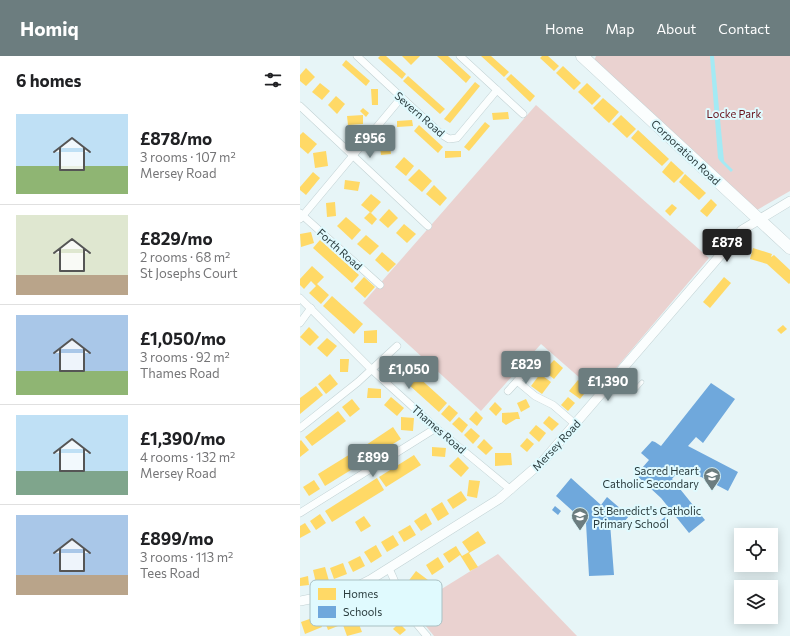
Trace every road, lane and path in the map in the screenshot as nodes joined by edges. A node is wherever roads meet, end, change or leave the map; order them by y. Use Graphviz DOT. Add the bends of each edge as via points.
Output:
graph roads {
  1 [pos="357,56"];
  2 [pos="460,56"];
  3 [pos="582,56"];
  4 [pos="497,90"];
  5 [pos="402,98"];
  6 [pos="300,106"];
  7 [pos="523,114"];
  8 [pos="353,156"];
  9 [pos="790,201"];
  10 [pos="301,216"];
  11 [pos="759,219"];
  12 [pos="428,226"];
  13 [pos="790,248"];
  14 [pos="380,285"];
  15 [pos="300,298"];
  16 [pos="311,308"];
  17 [pos="301,320"];
  18 [pos="396,346"];
  19 [pos="531,366"];
  20 [pos="372,369"];
  21 [pos="517,381"];
  22 [pos="642,382"];
  23 [pos="508,391"];
  24 [pos="634,391"];
  25 [pos="575,424"];
  26 [pos="300,428"];
  27 [pos="436,428"];
  28 [pos="511,490"];
  29 [pos="300,512"];
  30 [pos="389,569"];
  31 [pos="369,580"];
  32 [pos="395,580"];
  33 [pos="310,599"];
  34 [pos="300,601"];
  35 [pos="418,626"];
  36 [pos="424,635"];
  1 -- 5 [label="street, Severn Road"];
  2 -- 4 [label="street"];
  3 -- 11 [label="main road, Corporation Road"];
  4 -- 5 [label="street, Severn Road" via="457,138 449,139"];
  4 -- 7 [label="street"];
  5 -- 8 [label="street"];
  6 -- 8 [label="street"];
  8 -- 10 [label="street"];
  8 -- 12 [label="street"];
  9 -- 11 [label="street, Mersey Road"];
  10 -- 14 [label="street, Forth Road"];
  11 -- 13 [label="main road, Corporation Road"];
  11 -- 25 [label="street, Mersey Road" via="742,230"];
  15 -- 16 [label="street, Thames Road"];
  16 -- 17 [label="street"];
  16 -- 20 [label="street, Thames Road"];
  18 -- 20 [label="street"];
  19 -- 21 [label="street"];
  20 -- 26 [label="street"];
  20 -- 27 [label="street, Thames Road"];
  21 -- 23 [label="street"];
  21 -- 25 [label="street" via="535,396 553,405"];
  22 -- 24 [label="lane"];
  25 -- 28 [label="street, Mersey Road" via="543,461"];
  27 -- 28 [label="street, Thames Road"];
  27 -- 29 [label="street"];
  28 -- 30 [label="street, Mersey Road"];
  30 -- 31 [label="street, Mersey Road"];
  30 -- 32 [label="street"];
  33 -- 34 [label="street, Mersey Road"];
  35 -- 36 [label="street"];
}
